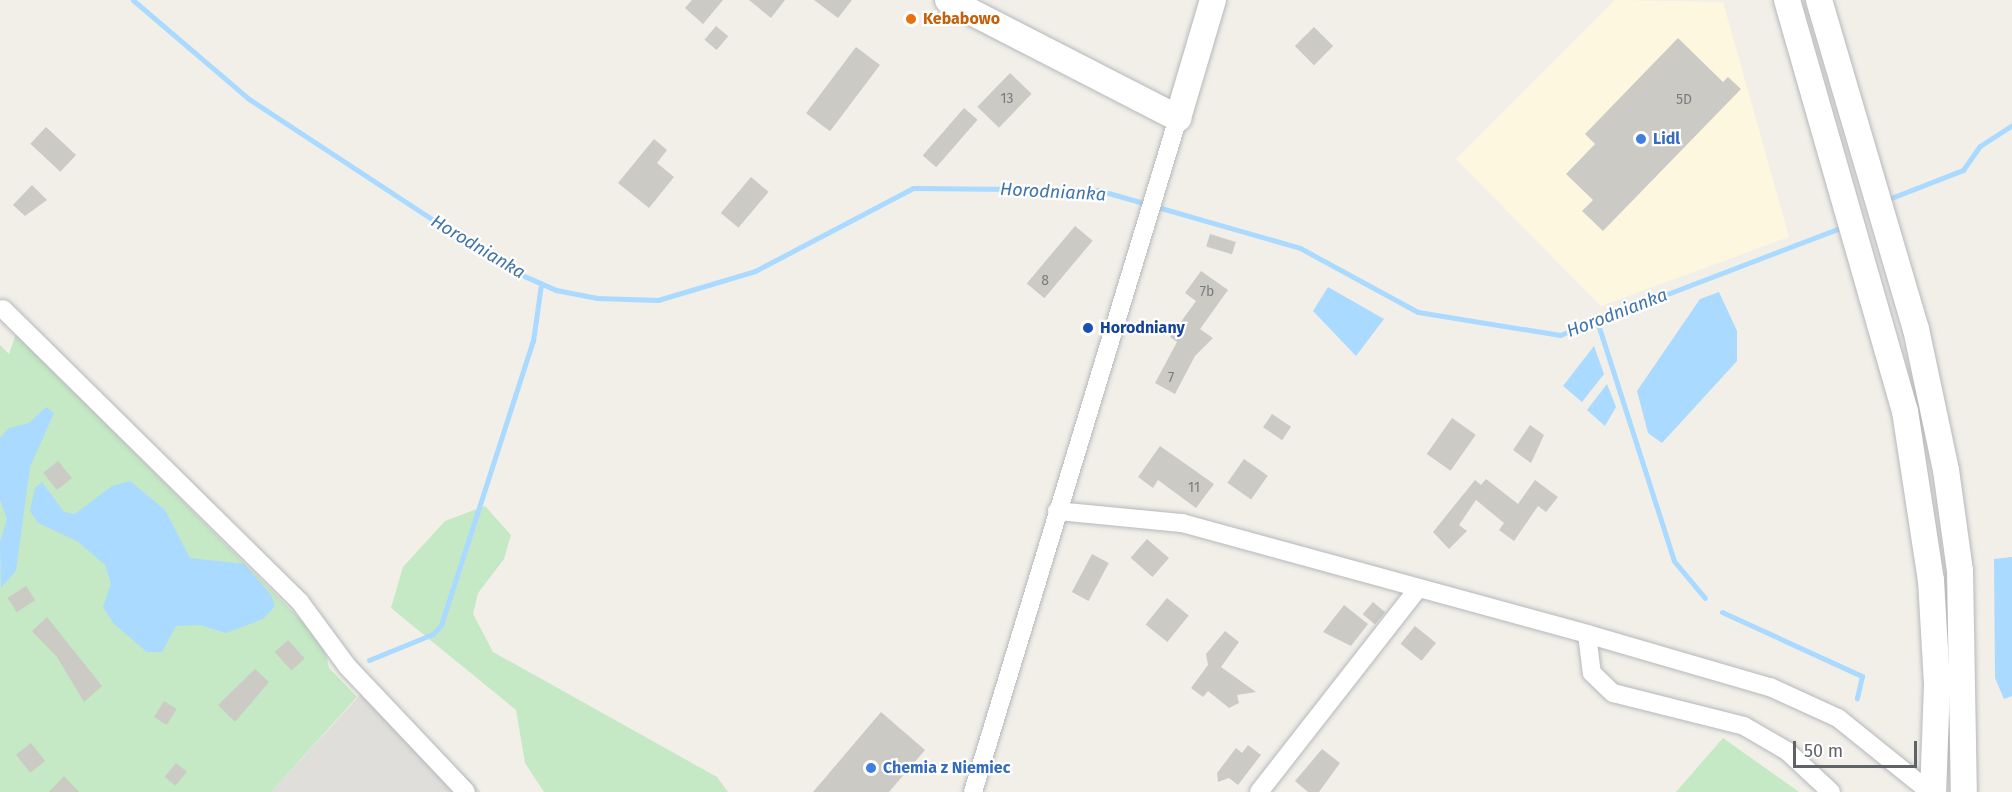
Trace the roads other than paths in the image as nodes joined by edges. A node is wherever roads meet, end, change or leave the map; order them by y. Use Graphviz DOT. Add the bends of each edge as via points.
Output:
graph roads {
  1 [pos="948,0"];
  2 [pos="1212,0"];
  3 [pos="1787,0"];
  4 [pos="1819,0"];
  5 [pos="1178,118"];
  6 [pos="3,309"];
  7 [pos="1057,511"];
  8 [pos="1417,590"];
  9 [pos="1587,634"];
  10 [pos="466,792"];
  11 [pos="973,792"];
  12 [pos="1259,792"];
  13 [pos="1831,792"];
  14 [pos="1931,792"];
  15 [pos="1964,792"];
  1 -- 5 [label="main road"];
  2 -- 5 [label="main road"];
  3 -- 14 [label="main road" via="1905,411 1920,494 1937,685"];
  4 -- 15 [label="main road" via="1932,397 1960,571"];
  5 -- 7 [label="street"];
  6 -- 10 [label="street" via="300,602 347,666"];
  7 -- 8 [label="street" via="1182,523"];
  7 -- 11 [label="street"];
  8 -- 9 [label="street"];
  8 -- 12 [label="street"];
  9 -- 13 [label="street" via="1592,673 1613,693 1744,726 1787,752"];
  9 -- 14 [label="street" via="1770,687 1838,718"];
}
